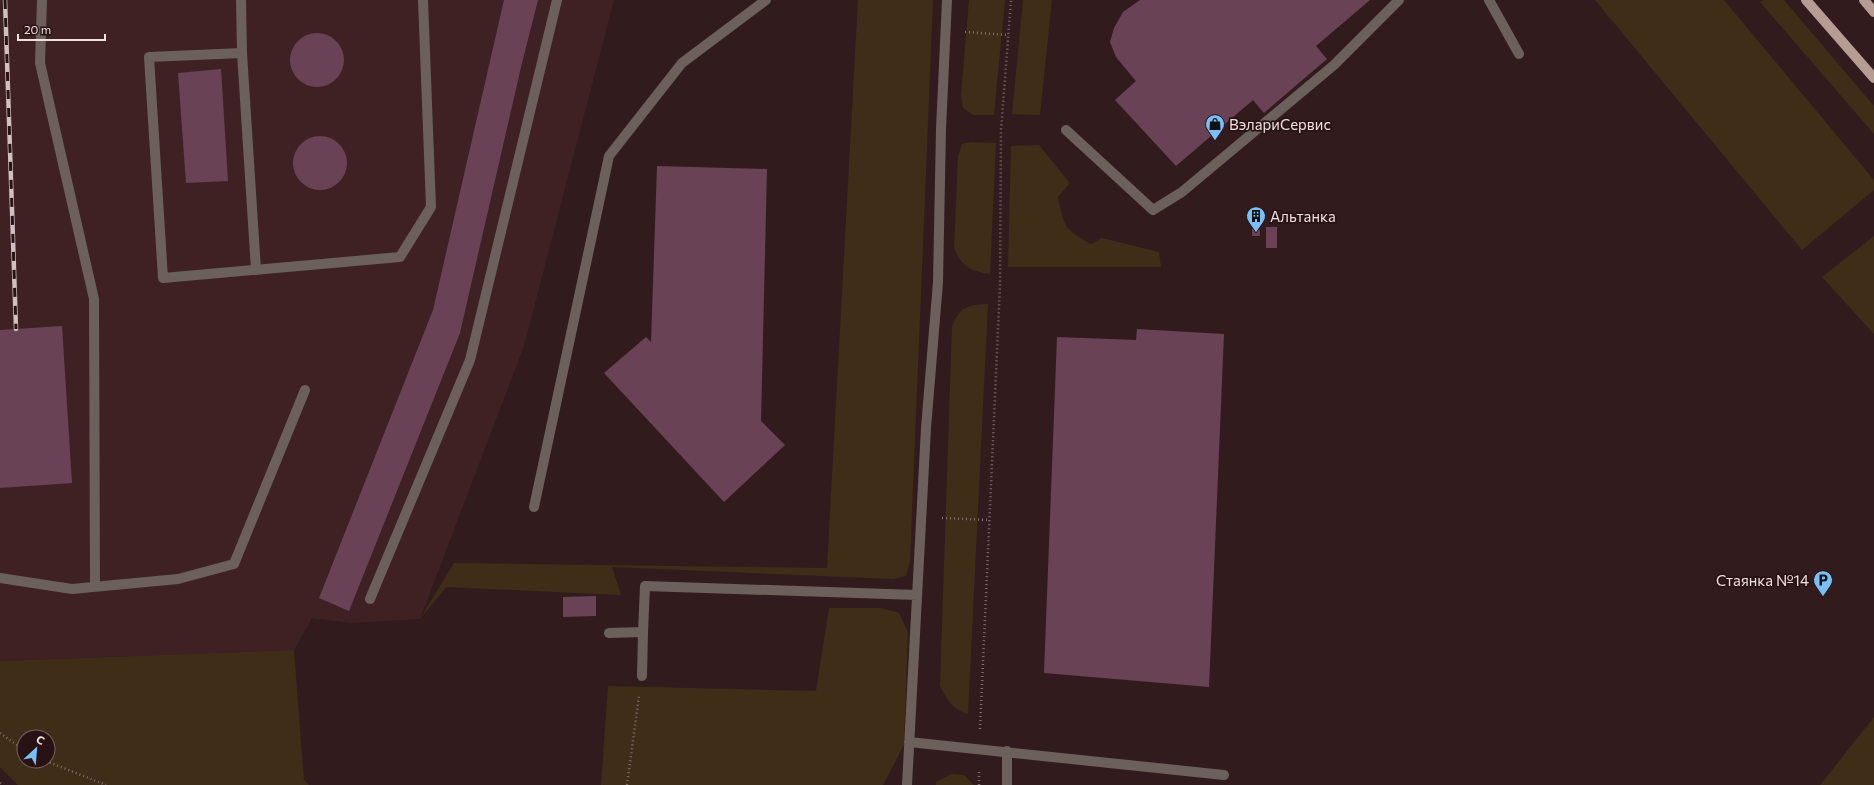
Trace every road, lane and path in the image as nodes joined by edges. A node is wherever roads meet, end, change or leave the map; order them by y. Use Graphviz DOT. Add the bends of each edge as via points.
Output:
graph roads {
  1 [pos="42,0"];
  2 [pos="241,0"];
  3 [pos="422,0"];
  4 [pos="557,0"];
  5 [pos="766,0"];
  6 [pos="947,0"];
  7 [pos="1011,0"];
  8 [pos="1399,0"];
  9 [pos="1489,0"];
  10 [pos="1806,0"];
  11 [pos="1864,0"];
  12 [pos="1874,12"];
  13 [pos="946,30"];
  14 [pos="1009,35"];
  15 [pos="242,53"];
  16 [pos="1519,54"];
  17 [pos="1874,78"];
  18 [pos="1066,130"];
  19 [pos="256,270"];
  20 [pos="305,390"];
  21 [pos="534,507"];
  22 [pos="921,517"];
  23 [pos="990,520"];
  24 [pos="0,578"];
  25 [pos="95,587"];
  26 [pos="916,595"];
  27 [pos="370,599"];
  28 [pos="609,632"];
  29 [pos="644,632"];
  30 [pos="642,676"];
  31 [pos="0,733"];
  32 [pos="909,742"];
  33 [pos="16,744"];
  34 [pos="979,749"];
  35 [pos="1007,751"];
  36 [pos="56,765"];
  37 [pos="1224,775"];
  38 [pos="106,785"];
  39 [pos="627,785"];
  40 [pos="906,785"];
  41 [pos="1007,785"];
  1 -- 25 [label="street" via="40,63 94,299"];
  2 -- 15 [label="street"];
  3 -- 19 [label="street" via="431,207 400,257"];
  4 -- 27 [label="street" via="470,360"];
  5 -- 21 [label="street" via="682,63 609,156"];
  6 -- 13 [label="street"];
  7 -- 14 [label="path"];
  8 -- 18 [label="street" via="1334,65 1182,192 1153,210"];
  9 -- 16 [label="street"];
  10 -- 17 [label="main road"];
  11 -- 12 [label="main road"];
  13 -- 14 [label="path"];
  13 -- 22 [label="street" via="938,282"];
  14 -- 23 [label="path" via="1001,130 1000,285"];
  15 -- 19 [label="street"];
  15 -- 19 [label="street" via="149,57 163,278"];
  20 -- 25 [label="street" via="234,564 178,579"];
  22 -- 23 [label="path"];
  22 -- 26 [label="street"];
  23 -- 34 [label="path"];
  24 -- 25 [label="street" via="72,589"];
  26 -- 29 [label="street" via="645,586"];
  26 -- 32 [label="street"];
  28 -- 29 [label="street"];
  29 -- 30 [label="street"];
  30 -- 39 [label="path"];
  31 -- 33 [label="path"];
  32 -- 34 [label="street"];
  32 -- 40 [label="street"];
  34 -- 35 [label="street"];
  35 -- 37 [label="street"];
  35 -- 41 [label="street"];
  36 -- 38 [label="path"];
}
